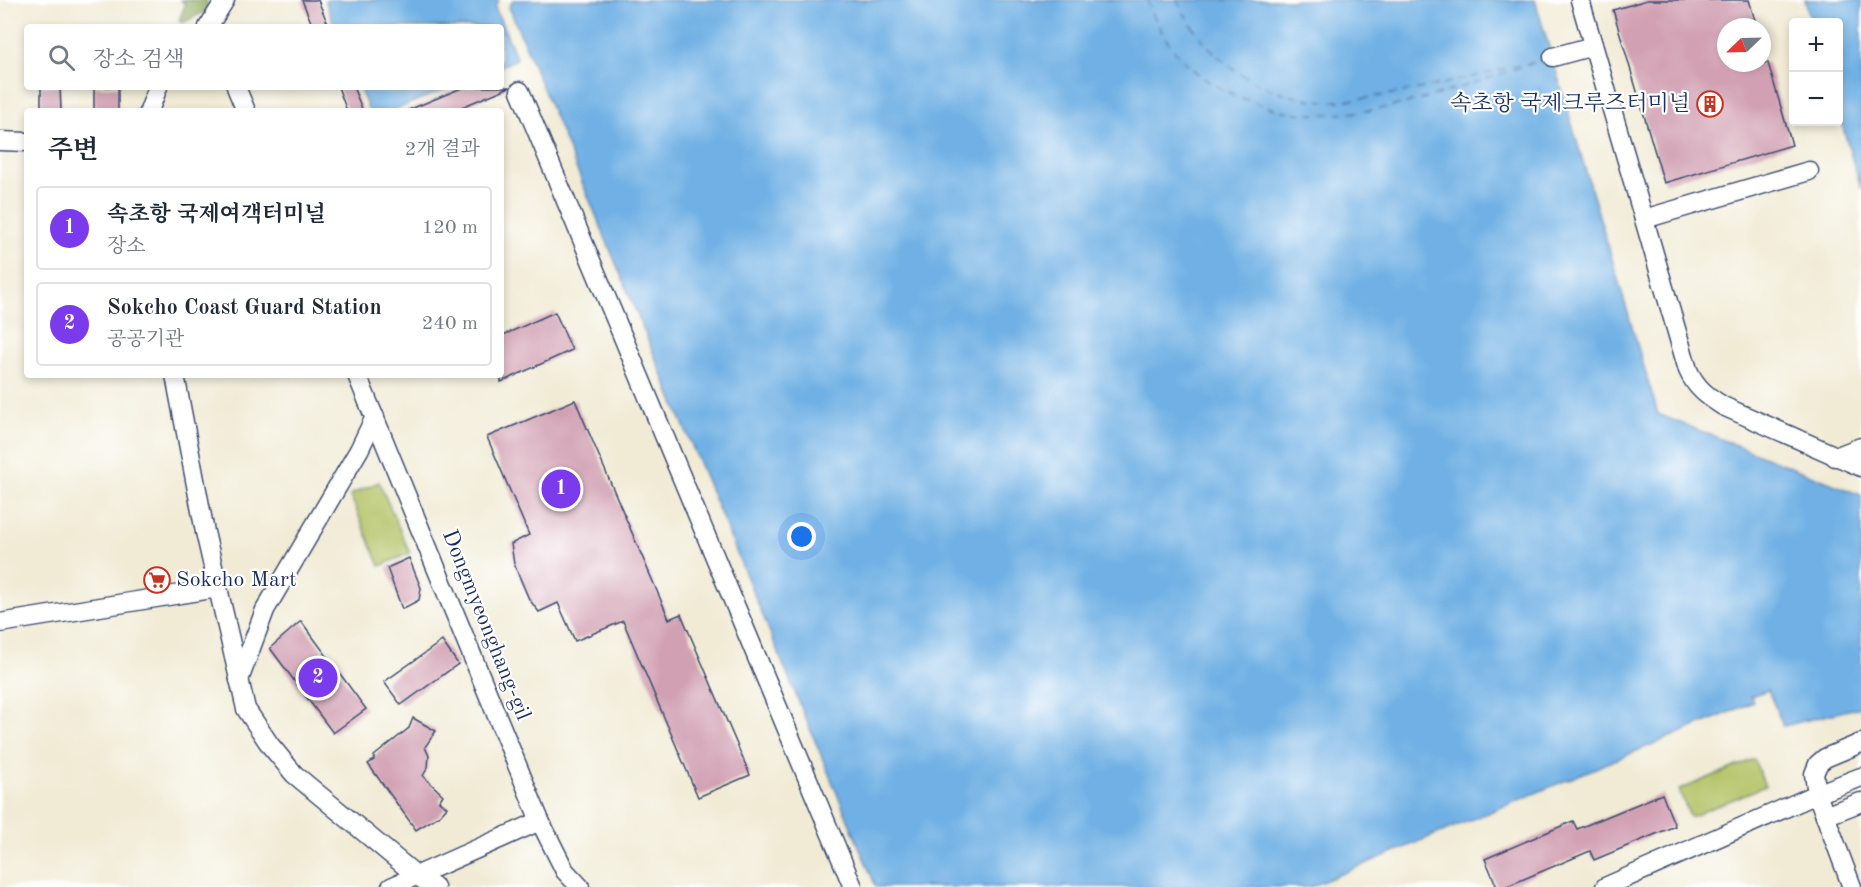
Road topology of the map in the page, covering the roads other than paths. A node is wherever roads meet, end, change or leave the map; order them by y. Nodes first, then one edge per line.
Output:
1 (225, 0) edge
2 (1580, 0) edge
3 (211, 24) edge
4 (1593, 46) junction
5 (1553, 57) dead end
6 (157, 90) edge
7 (237, 90) edge
8 (520, 91) dead end
9 (150, 108) edge
10 (245, 108) edge
11 (0, 141) edge
12 (24, 142) edge
13 (1809, 171) dead end
14 (1644, 219) junction
15 (177, 378) edge
16 (358, 378) edge
17 (375, 417) junction
18 (1861, 447) edge
19 (1835, 457) junction
20 (1861, 467) edge
21 (218, 588) junction
22 (0, 623) edge
23 (239, 680) junction
24 (1861, 743) edge
25 (1859, 777) edge
26 (1817, 794) junction
27 (1861, 802) edge
28 (1825, 816) junction
29 (540, 821) junction
30 (417, 876) junction
31 (391, 887) edge
32 (435, 887) edge
33 (580, 887) edge
34 (853, 887) edge
35 (1605, 887) edge
36 (1852, 887) edge

1 - 3 street
2 - 4 street
4 - 5 street
4 - 14 street
6 - 9 street
7 - 10 street
8 - 34 street
11 - 12 street
13 - 14 street
14 - 19 street
15 - 21 street
16 - 17 street, Dongmyeonghang-gil
17 - 23 street
17 - 29 street, Dongmyeonghang-gil
18 - 19 street
19 - 20 street
21 - 22 street
21 - 23 street
23 - 30 street
24 - 26 street
25 - 26 street
26 - 28 street
26 - 35 street
27 - 28 street
28 - 36 street
29 - 30 street
29 - 33 street, Dongmyeonghang-gil
30 - 31 street
30 - 32 street

